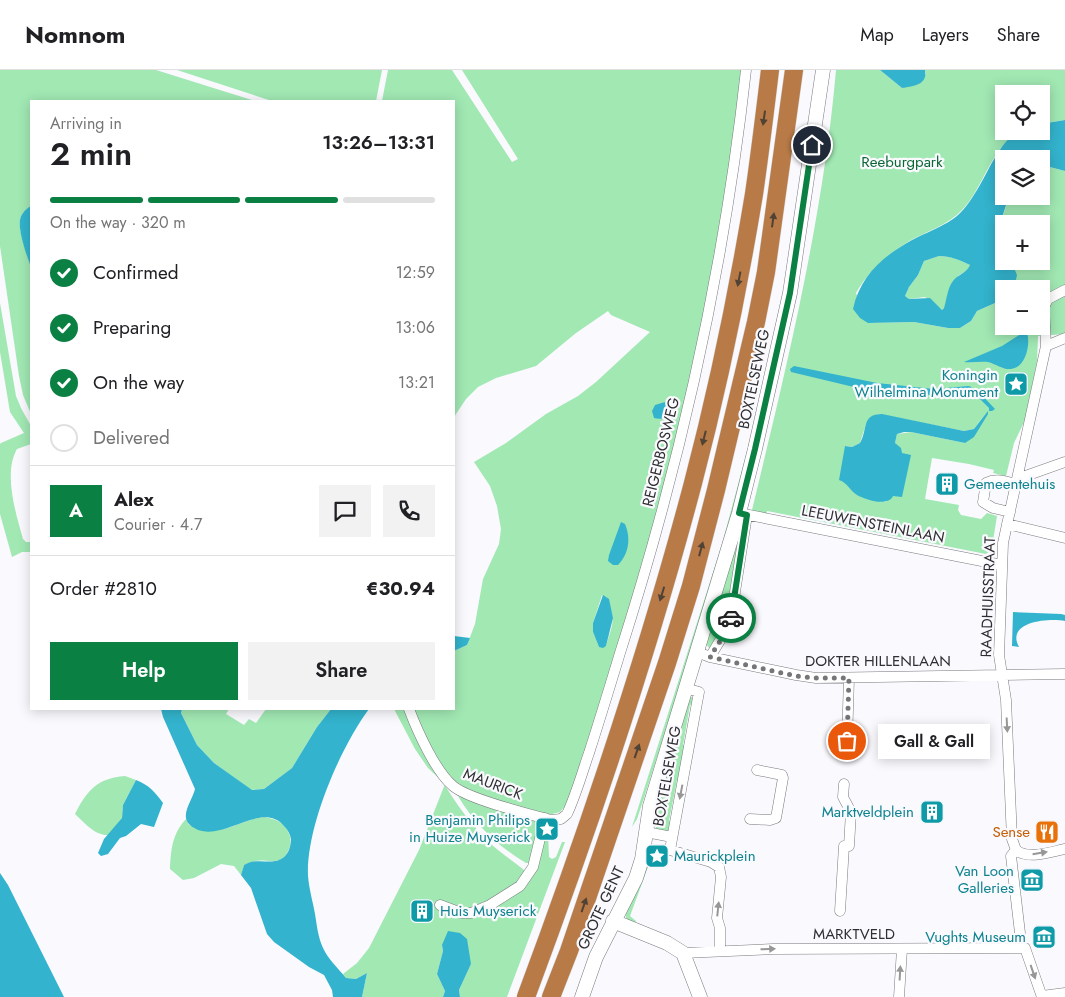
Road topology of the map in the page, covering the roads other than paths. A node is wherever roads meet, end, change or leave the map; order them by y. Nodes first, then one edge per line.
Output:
1 (746, 70) edge
2 (770, 70) edge
3 (794, 70) edge
4 (824, 70) edge
5 (1065, 290) edge
6 (1065, 338) edge
7 (1046, 346) junction
8 (1065, 462) edge
9 (1016, 481) junction
10 (1010, 512) junction
11 (743, 514) junction
12 (1007, 524) junction
13 (1065, 538) edge
14 (1002, 565) junction
15 (703, 655) junction
16 (1065, 674) edge
17 (1002, 676) junction
18 (849, 678) junction
19 (692, 690) junction
20 (409, 710) edge
21 (847, 741) dead end
22 (756, 770) dead end
23 (844, 784) dead end
24 (548, 819) junction
25 (750, 819) dead end
26 (646, 832) junction
27 (672, 837) junction
28 (1065, 849) edge
29 (1016, 850) junction
30 (440, 905) dead end
31 (840, 911) dead end
32 (613, 921) junction
33 (1020, 933) dead end
34 (902, 949) junction
35 (720, 950) junction
36 (569, 951) junction
37 (683, 953) junction
38 (1065, 993) edge
39 (526, 997) edge
40 (551, 997) edge
41 (555, 997) edge
42 (582, 997) edge
43 (700, 997) edge
44 (899, 997) edge
45 (1042, 997) edge

1 - 24 street, REIGERBOSWEG
2 -> 39 highway
36 -> 3 highway
4 - 11 street, BOXTELSEWEG
5 - 7 street, RAADHUISSTRAAT
6 - 7 street
7 - 9 street, RAADHUISSTRAAT
8 - 9 street
9 - 10 street, RAADHUISSTRAAT
9 - 10 street
10 - 12 street, RAADHUISSTRAAT
11 - 14 street, LEEUWENSTEINLAAN
11 - 15 street, BOXTELSEWEG
11 - 15 street, BOXTELSEWEG
12 - 13 street
12 - 14 street, RAADHUISSTRAAT
14 - 17 street, RAADHUISSTRAAT
15 - 18 street, DOKTER HILLENLAAN
15 - 19 street, BOXTELSEWEG
16 - 17 street, DOKTER HILLENLAAN
17 - 18 street, DOKTER HILLENLAAN
17 -> 29 street, RAADHUISSTRAAT
18 - 21 street
19 - 26 street, BOXTELSEWEG
19 -> 27 street, BOXTELSEWEG
20 - 24 street, MAURICK
22 - 25 street
23 - 31 street, MARKTVELD
24 - 30 street
26 - 27 street
26 - 32 street, GROTE GENT
35 -> 27 street, BOXTELSEWEG
29 -> 28 street
29 - 33 street, RAADHUISSTRAAT
32 - 37 street
32 - 42 street, GROTE GENT
35 -> 34 street, MARKTVELD
44 -> 34 street
34 -> 45 street, MARKTVELD
35 - 37 street, MARKTVELD
36 - 40 highway
36 - 41 highway
37 - 43 street
38 - 45 street

